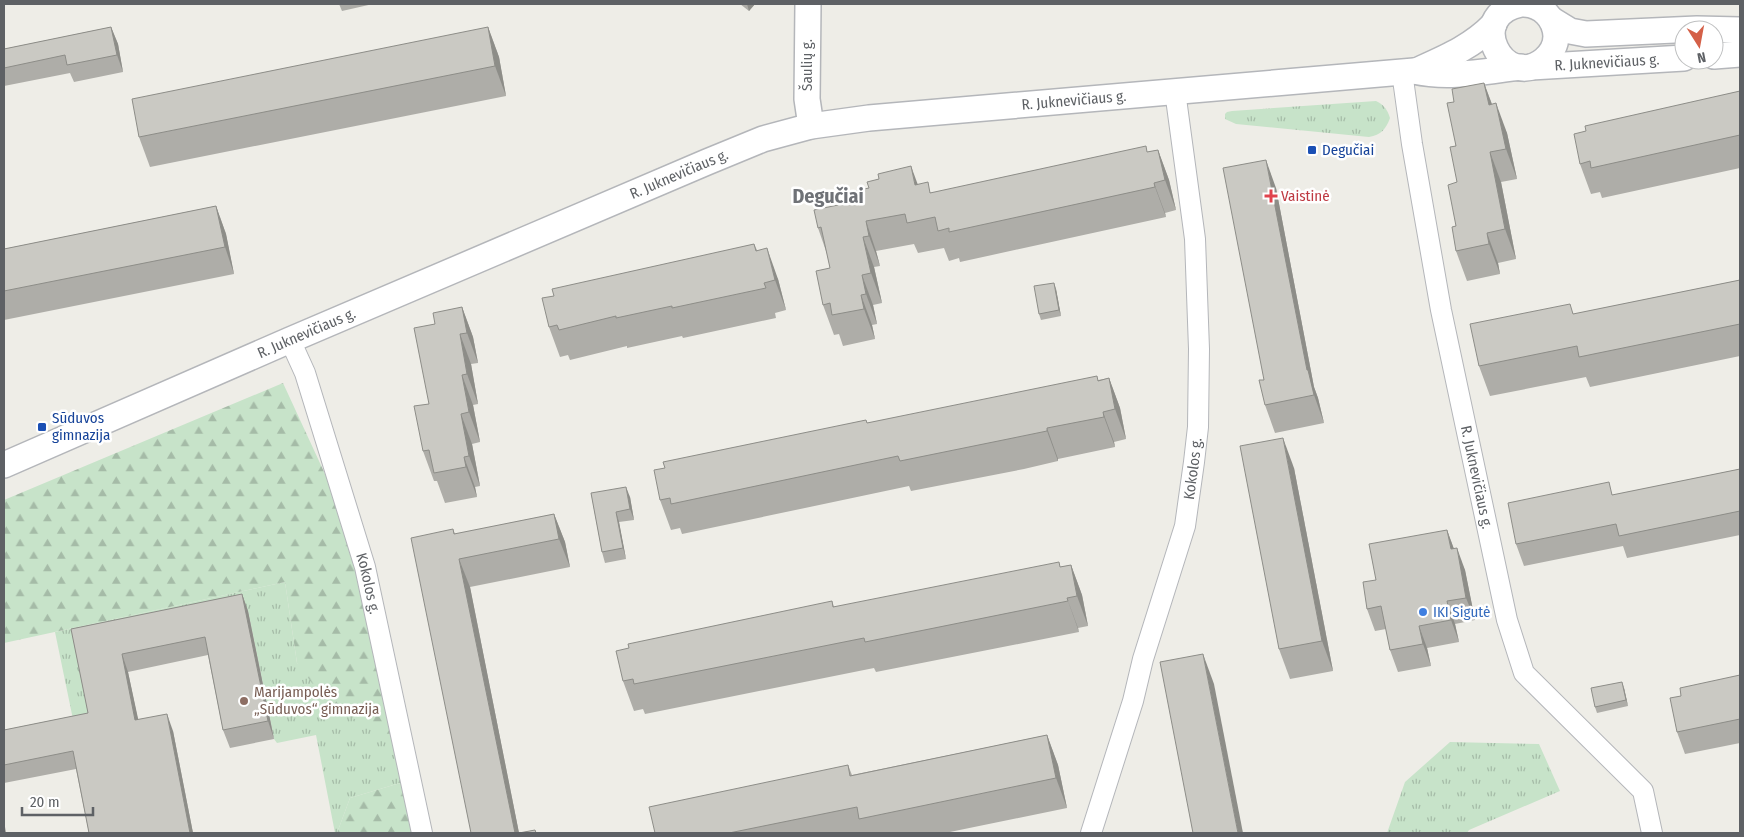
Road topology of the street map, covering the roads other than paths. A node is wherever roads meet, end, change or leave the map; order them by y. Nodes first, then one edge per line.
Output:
1 (808, 4) edge
2 (1523, 4) edge
3 (1552, 20) junction
4 (1494, 24) junction
5 (1740, 30) edge
6 (1740, 54) edge
7 (1724, 55) edge
8 (1674, 59) edge
9 (1526, 67) junction
10 (1408, 72) junction
11 (1175, 91) junction
12 (811, 126) junction
13 (290, 340) junction
14 (4, 465) edge
15 (422, 833) edge
16 (1091, 833) edge
17 (1652, 833) edge

1 - 12 street, Šaulių g.
2 - 3 street
2 - 4 street
3 - 5 street, R. Juknevičiaus g.
3 - 9 street
4 - 9 street
4 - 10 street, R. Juknevičiaus g.
6 - 7 street
8 - 9 street, R. Juknevičiaus g.
9 - 10 street, R. Juknevičiaus g.
10 - 11 street, R. Juknevičiaus g.
10 - 17 street, R. Juknevičiaus g.
11 - 12 street, R. Juknevičiaus g.
11 - 16 street, Kokolos g.
12 - 13 street, R. Juknevičiaus g.
13 - 14 street, R. Juknevičiaus g.
13 - 15 street, Kokolos g.

